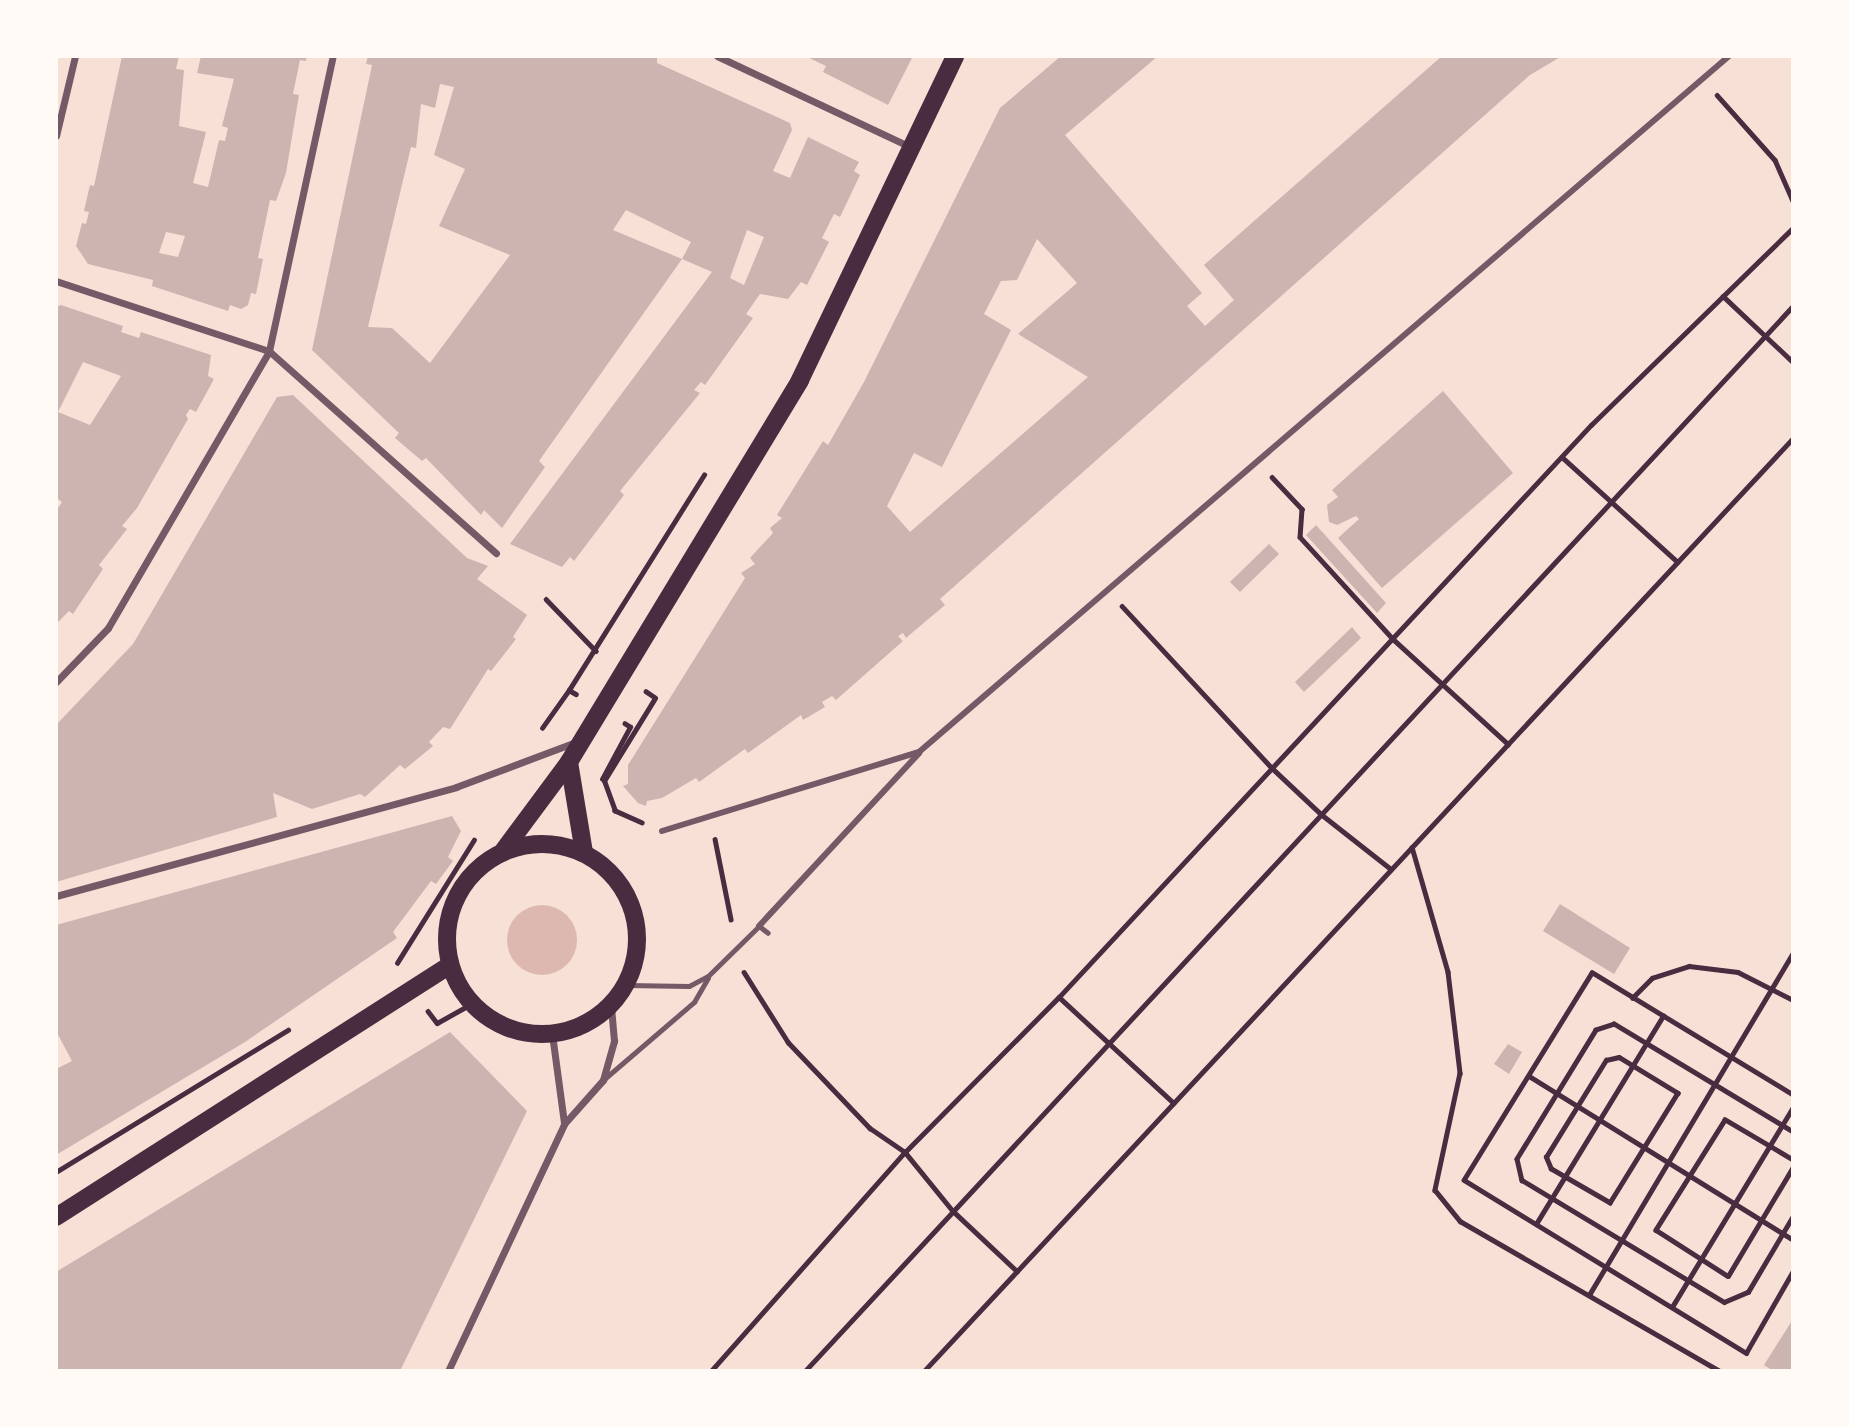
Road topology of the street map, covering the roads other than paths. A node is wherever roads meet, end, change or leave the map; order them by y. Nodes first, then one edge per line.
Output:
1 (75, 56) edge
2 (333, 56) edge
3 (717, 56) edge
4 (955, 56) edge
5 (1729, 56) edge
6 (56, 136) edge
7 (911, 148) junction
8 (56, 281) edge
9 (269, 351) junction
10 (496, 553) dead end
11 (56, 682) edge
12 (580, 740) junction
13 (919, 752) junction
14 (569, 762) junction
15 (662, 831) road end
16 (503, 851) junction
17 (584, 853) junction
18 (56, 895) edge
19 (758, 926) junction
20 (768, 933) dead end
21 (450, 965) junction
22 (708, 976) junction
23 (626, 985) junction
24 (611, 1004) junction
25 (552, 1034) junction
26 (603, 1080) junction
27 (564, 1124) junction
28 (56, 1217) edge
29 (448, 1371) edge

1 - 6 street
2 - 9 street
3 - 7 street
4 - 7 main road
5 - 13 street
7 - 12 main road
8 - 9 street
9 - 10 street
9 - 11 street
12 - 14 main road
12 - 18 street
13 - 15 street
13 - 19 street
14 - 16 main road
14 - 17 main road
16 - 17 main road
16 - 21 main road
17 - 23 main road
19 - 20 lane
19 - 22 lane
21 - 25 main road
21 - 28 main road
22 - 23 lane
22 - 26 lane
23 - 24 main road
24 - 25 main road
24 - 26 street
25 - 27 street
26 - 27 street
27 - 29 street

